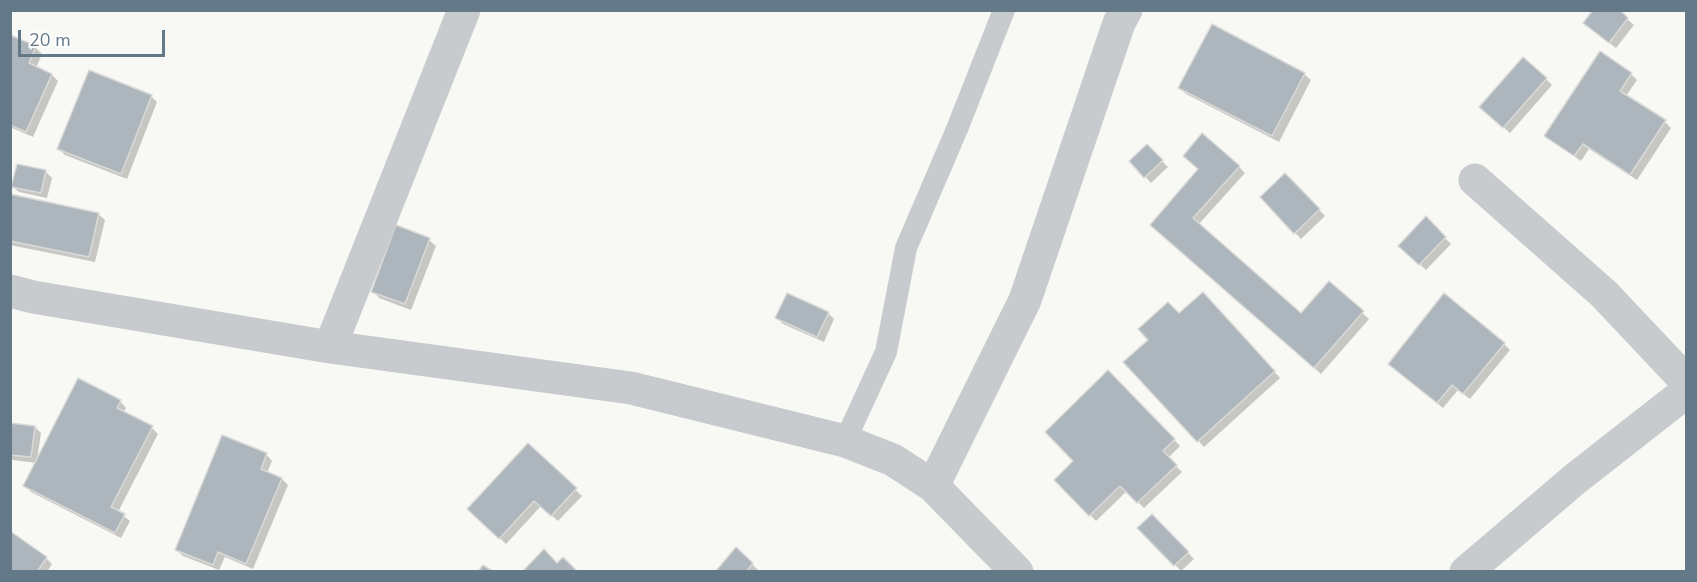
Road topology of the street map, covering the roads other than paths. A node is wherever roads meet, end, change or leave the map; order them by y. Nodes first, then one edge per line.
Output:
1 (464, 10) edge
2 (1004, 10) edge
3 (1126, 10) edge
4 (1474, 180) dead end
5 (10, 291) edge
6 (330, 346) junction
7 (1686, 381) edge
8 (1686, 392) edge
9 (844, 441) junction
10 (933, 486) junction
11 (1017, 572) edge
12 (1466, 572) edge

1 - 6 street
2 - 9 lane
3 - 10 street
4 - 7 street
5 - 6 street
6 - 9 street
8 - 12 street
9 - 10 street
10 - 11 street

